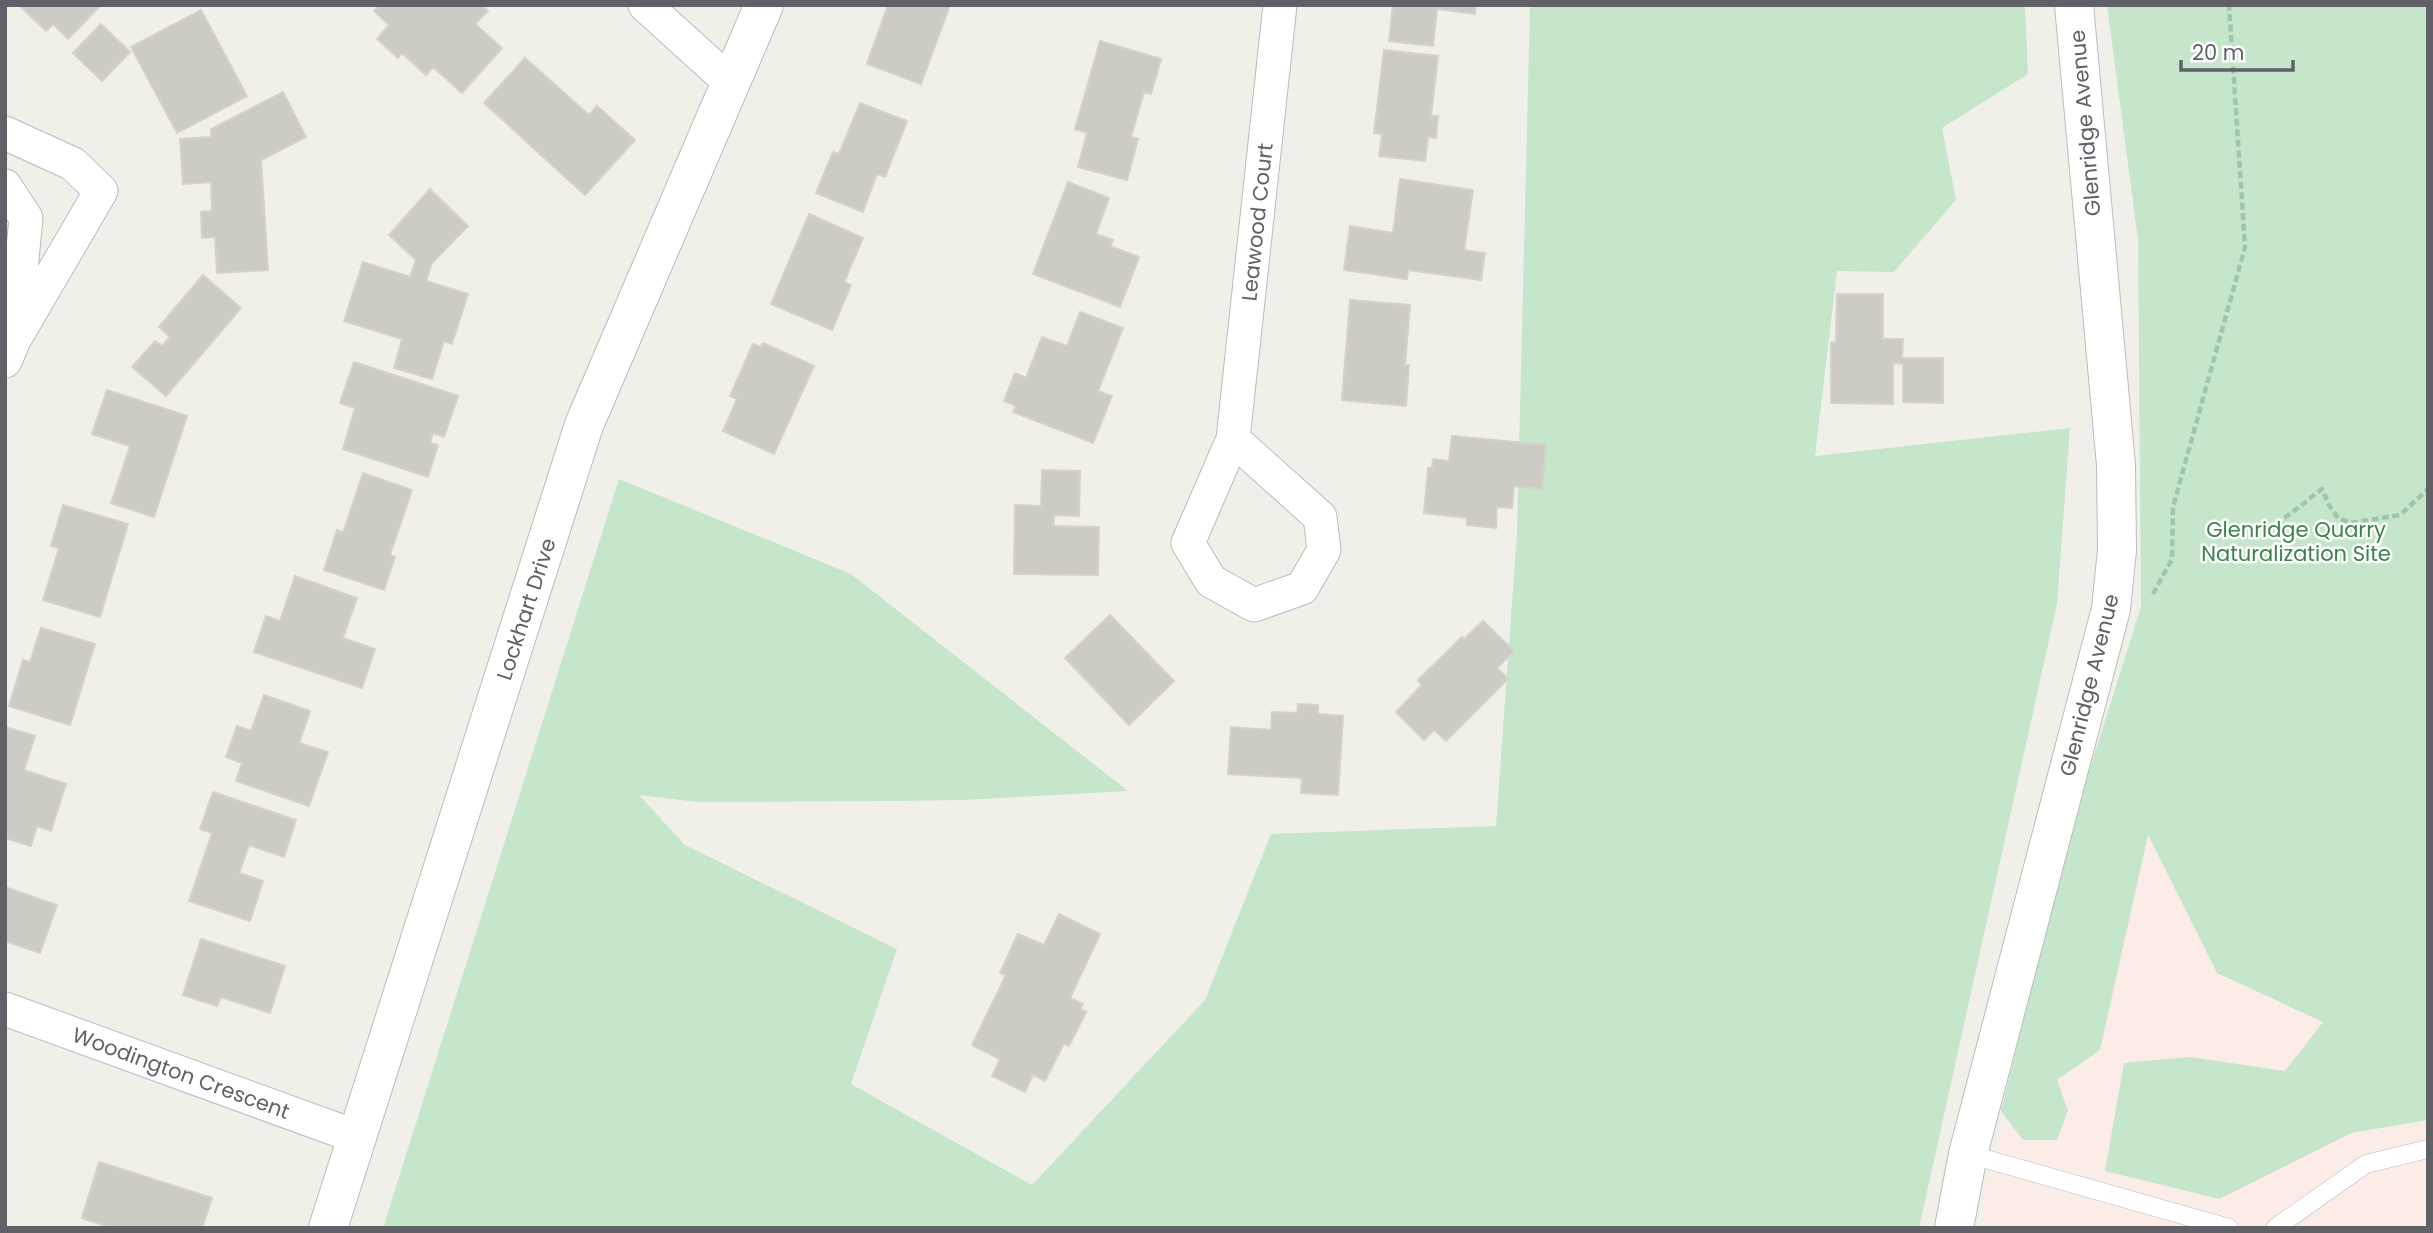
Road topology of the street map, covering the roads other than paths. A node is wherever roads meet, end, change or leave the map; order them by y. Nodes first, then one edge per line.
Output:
1 (645, 5) edge
2 (764, 5) edge
3 (1280, 5) edge
4 (2074, 5) edge
5 (731, 83) junction
6 (5, 133) edge
7 (5, 186) edge
8 (9, 351) edge
9 (1233, 439) junction
10 (5, 1009) edge
11 (357, 1137) junction
12 (2428, 1149) edge
13 (1968, 1154) junction
14 (328, 1228) edge
15 (1954, 1228) edge
16 (2229, 1228) edge
17 (2275, 1228) edge

1 - 5 street
2 - 5 street, Lockhart Drive
3 - 9 street, Leawood Court
4 - 13 street, Glenridge Avenue
5 - 11 street, Lockhart Drive
6 - 8 street
7 - 8 street
9 - 9 street, Leawood Court
10 - 11 street, Woodington Crescent
11 - 14 street, Lockhart Drive
12 - 17 lane
13 - 15 street, Glenridge Avenue
13 - 16 lane

